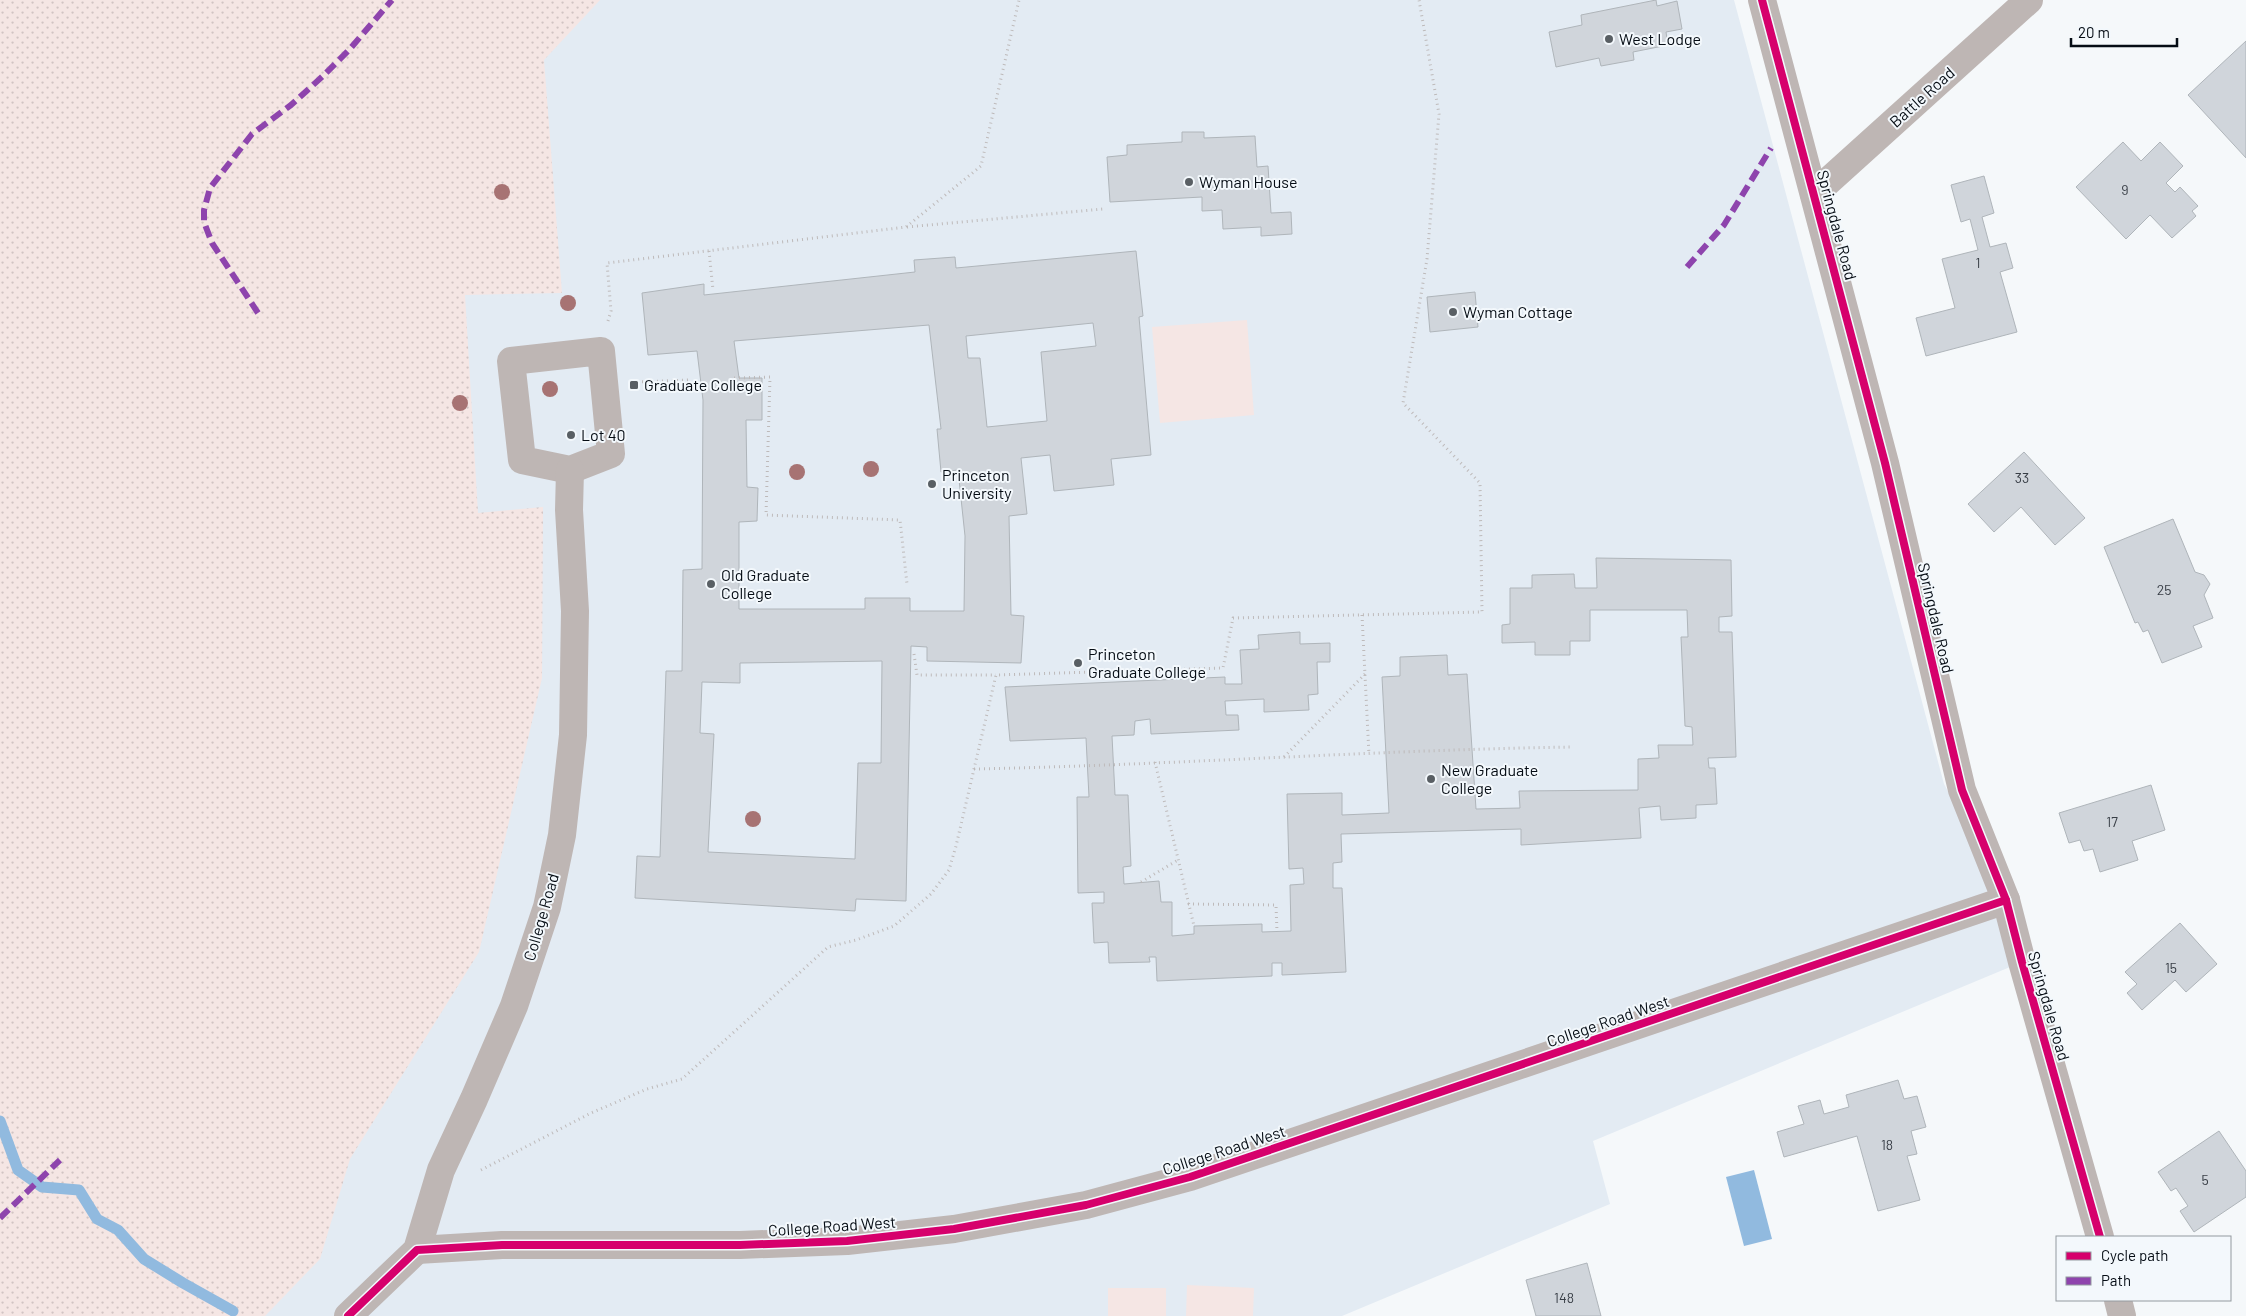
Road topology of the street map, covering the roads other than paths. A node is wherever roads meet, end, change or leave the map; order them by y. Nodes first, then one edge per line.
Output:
1 (1762, 0) edge
2 (2029, 0) edge
3 (1814, 194) junction
4 (570, 470) junction
5 (2006, 900) junction
6 (2100, 1236) edge
7 (417, 1250) junction
8 (2118, 1301) edge
9 (348, 1316) edge
10 (2122, 1316) edge

1 - 3 street, Springdale Road
2 - 3 street, Battle Road
3 - 5 street, Springdale Road
4 - 4 street
4 - 7 street, College Road
5 - 6 street, Springdale Road
5 - 7 street, College Road West
7 - 9 street, College Road
8 - 10 street

